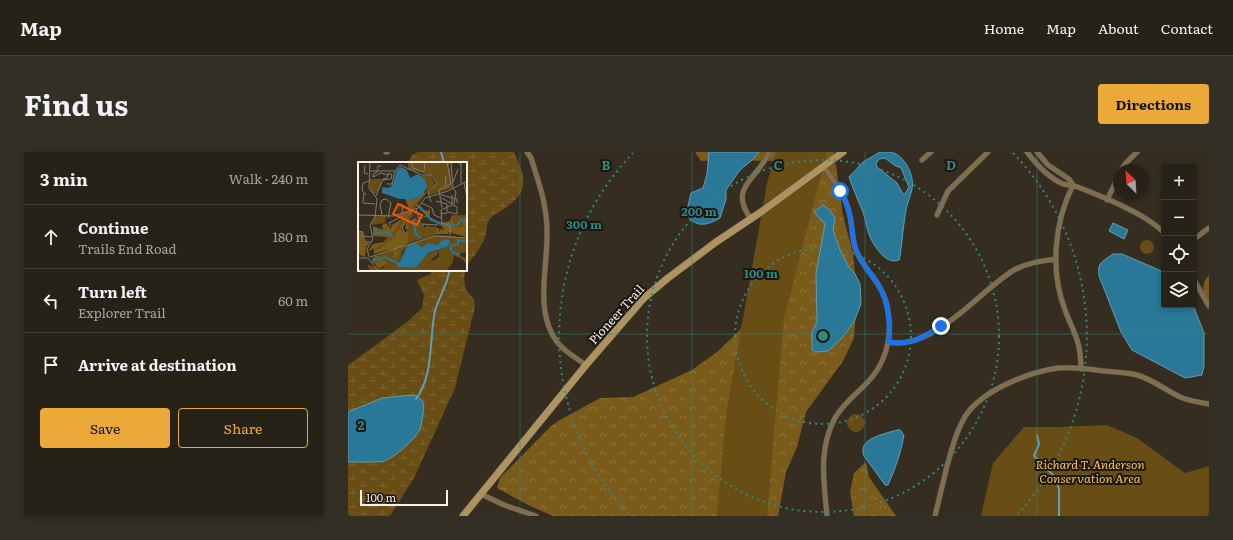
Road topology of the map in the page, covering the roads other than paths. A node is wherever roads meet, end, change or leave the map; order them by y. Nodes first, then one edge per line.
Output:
1 (527, 152) edge
2 (770, 152) edge
3 (843, 152) edge
4 (931, 152) edge
5 (988, 152) edge
6 (1027, 152) edge
7 (1037, 152) edge
8 (1137, 152) edge
9 (922, 160) dead end
10 (1125, 164) edge
11 (824, 167) junction
12 (1073, 185) junction
13 (1113, 188) edge
14 (1107, 200) junction
15 (937, 215) dead end
16 (751, 219) junction
17 (1209, 228) edge
18 (1161, 230) edge
19 (1197, 238) edge
20 (1056, 260) junction
21 (1197, 285) edge
22 (1209, 306) edge
23 (889, 342) junction
24 (586, 365) junction
25 (1081, 369) junction
26 (1209, 404) edge
27 (480, 494) junction
28 (462, 516) edge
29 (536, 516) edge
30 (827, 516) edge
31 (935, 516) edge

1 - 24 street
2 - 16 street
3 - 11 main road, Pioneer Trail
4 - 9 street
5 - 15 street
6 - 12 street
7 - 12 street
8 - 10 street
11 - 16 main road, Pioneer Trail
11 - 23 street
12 - 14 street
12 - 20 street
13 - 14 street
14 - 18 street
16 - 24 main road, Pioneer Trail
17 - 19 street
20 - 23 street
20 - 25 street
21 - 22 street
23 - 30 street
24 - 27 main road, Pioneer Trail
25 - 26 street
25 - 31 street
27 - 28 main road, Pioneer Trail
27 - 29 street

